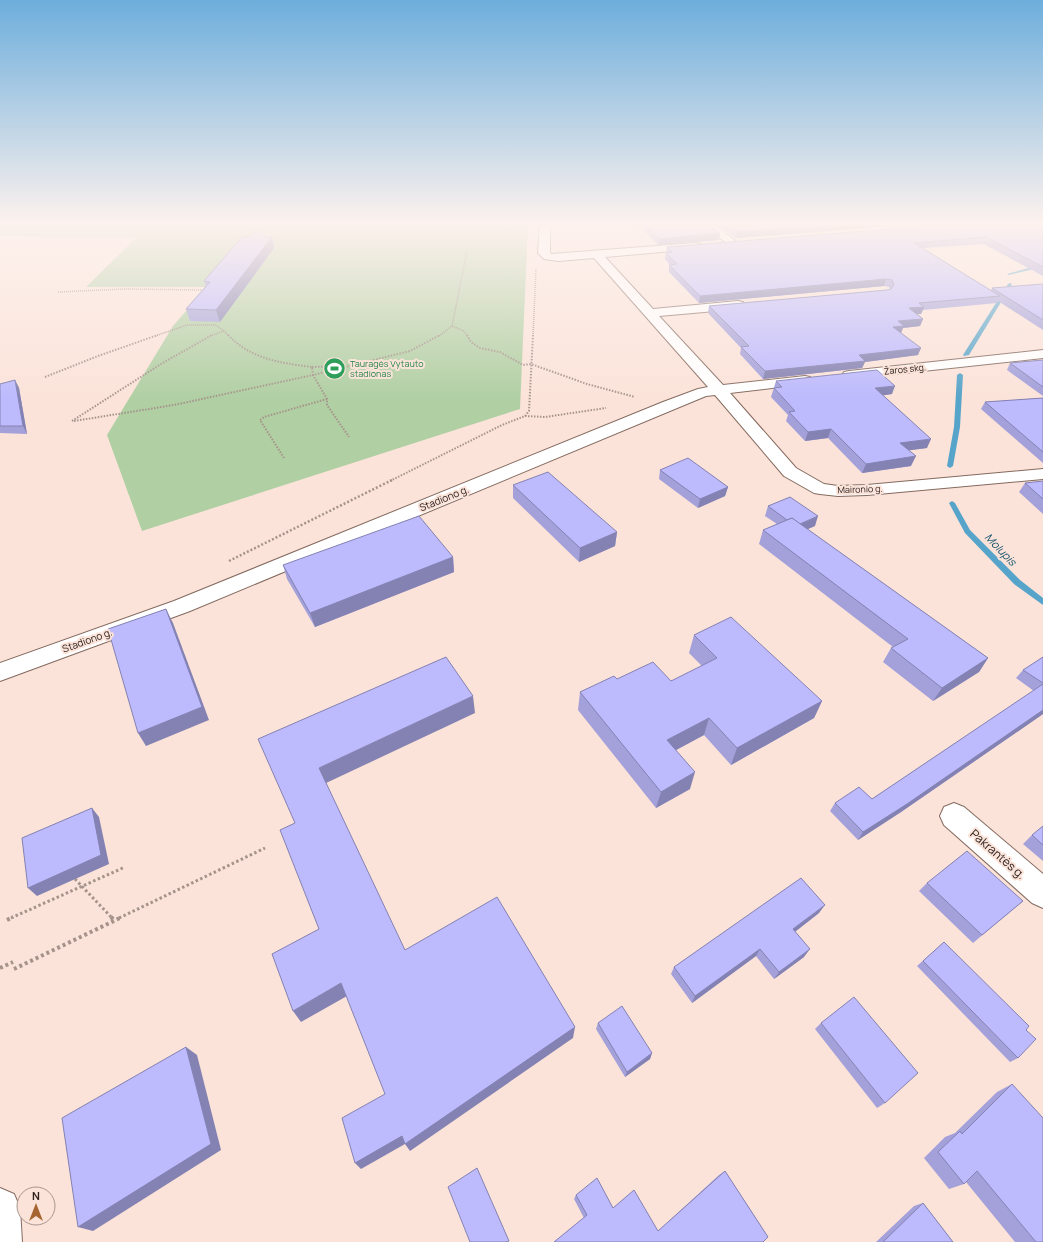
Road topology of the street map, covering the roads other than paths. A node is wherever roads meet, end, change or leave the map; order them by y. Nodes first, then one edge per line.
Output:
1 (622, 283) edge
2 (750, 303) edge
3 (648, 313) junction
4 (1043, 354) edge
5 (837, 377) edge
6 (822, 378) edge
7 (719, 390) junction
8 (1043, 474) edge
9 (0, 672) edge
10 (954, 816) dead end
11 (1043, 892) edge
12 (0, 1208) edge
13 (2, 1242) edge

1 - 3 street
2 - 3 street
3 - 7 street
4 - 5 street, Žaros skg.
6 - 7 street
7 - 8 street, Maironio g.
7 - 9 street, Stadiono g.
10 - 11 street, Pakrantės g.
12 - 13 street

